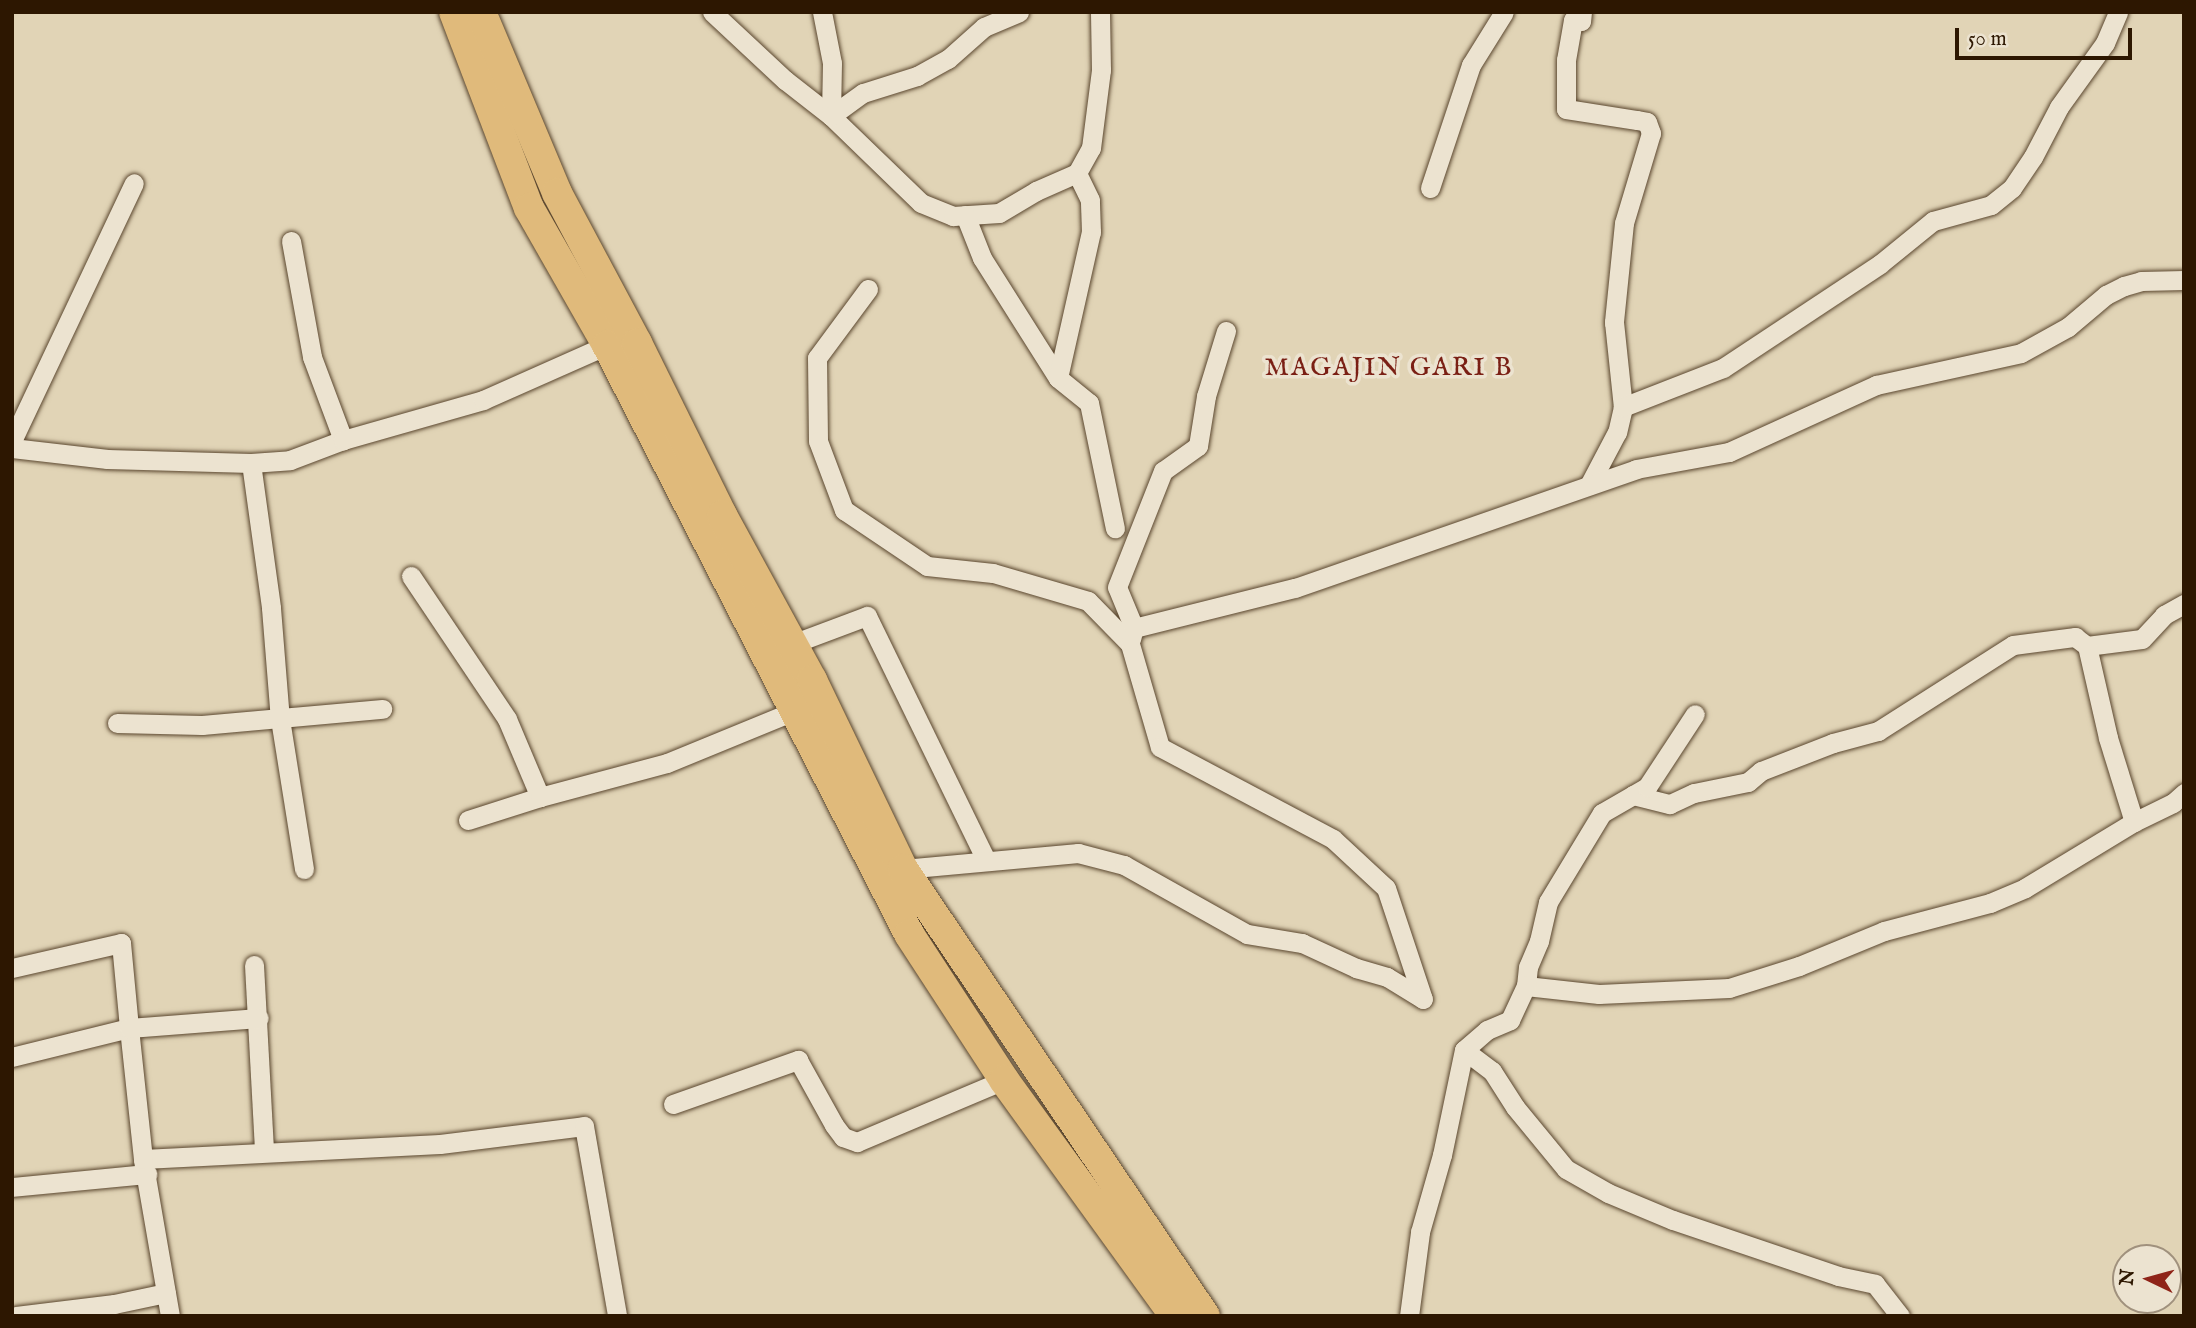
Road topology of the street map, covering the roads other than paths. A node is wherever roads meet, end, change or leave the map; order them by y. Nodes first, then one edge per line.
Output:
1 (454, 12) edge
2 (712, 12) edge
3 (822, 12) edge
4 (1019, 12) edge
5 (1100, 12) edge
6 (1504, 12) edge
7 (1582, 12) edge
8 (2118, 12) edge
9 (479, 30) edge
10 (831, 116) junction
11 (1077, 173) junction
12 (134, 183) dead end
13 (1430, 188) dead end
14 (965, 215) junction
15 (290, 241) dead end
16 (2184, 279) edge
17 (868, 289) dead end
18 (1226, 331) dead end
19 (607, 345) junction
20 (1058, 378) junction
21 (1623, 407) junction
22 (343, 440) junction
23 (12, 441) edge
24 (12, 448) edge
25 (251, 463) junction
26 (1589, 485) junction
27 (1115, 528) dead end
28 (411, 576) dead end
29 (2184, 604) edge
30 (1132, 636) junction
31 (792, 644) junction
32 (2087, 646) junction
33 (382, 709) dead end
34 (796, 710) junction
35 (1695, 714) dead end
36 (280, 719) junction
37 (117, 723) dead end
38 (2184, 793) edge
39 (1633, 796) junction
40 (540, 797) junction
41 (468, 820) dead end
42 (2134, 822) junction
43 (986, 860) junction
44 (304, 869) dead end
45 (903, 869) junction
46 (254, 965) dead end
47 (12, 968) edge
48 (1526, 986) junction
49 (259, 1018) junction
50 (129, 1028) junction
51 (1464, 1050) junction
52 (12, 1057) edge
53 (1004, 1080) junction
54 (673, 1104) dead end
55 (264, 1151) junction
56 (145, 1166) junction
57 (12, 1187) edge
58 (166, 1293) junction
59 (75, 1313) edge
60 (16, 1316) edge
61 (170, 1316) edge
62 (617, 1316) edge
63 (1175, 1316) edge
64 (1205, 1316) edge
65 (1409, 1316) edge
66 (1900, 1316) edge

1 - 9 main road
2 - 10 street
3 - 10 street
4 - 10 street
5 - 11 street
6 - 13 street
7 - 21 street
8 - 21 street
9 - 19 main road
9 - 31 main road
10 - 14 street
11 - 14 street
11 - 20 street
12 - 23 street
14 - 20 street
15 - 22 street
16 - 26 street
17 - 30 street
18 - 30 street
19 - 22 street
19 - 34 main road
20 - 27 street
21 - 26 street
22 - 25 street
24 - 25 street
25 - 36 street
26 - 30 street
28 - 40 street
29 - 32 street
30 - 43 street
31 - 43 street
31 - 45 main road
32 - 39 street
32 - 42 street
33 - 36 street
34 - 40 street
34 - 53 main road
35 - 39 street
36 - 37 street
36 - 44 street
38 - 42 street
39 - 48 street
40 - 41 street
42 - 48 street
43 - 45 street
45 - 64 main road
46 - 49 street
47 - 50 street
48 - 51 street
49 - 50 street
49 - 55 street
50 - 52 street
50 - 56 street
51 - 65 street
51 - 66 street
53 - 54 street
53 - 63 main road
55 - 56 street
55 - 62 street
56 - 57 street
56 - 58 street
58 - 59 street
58 - 61 street
59 - 60 street

